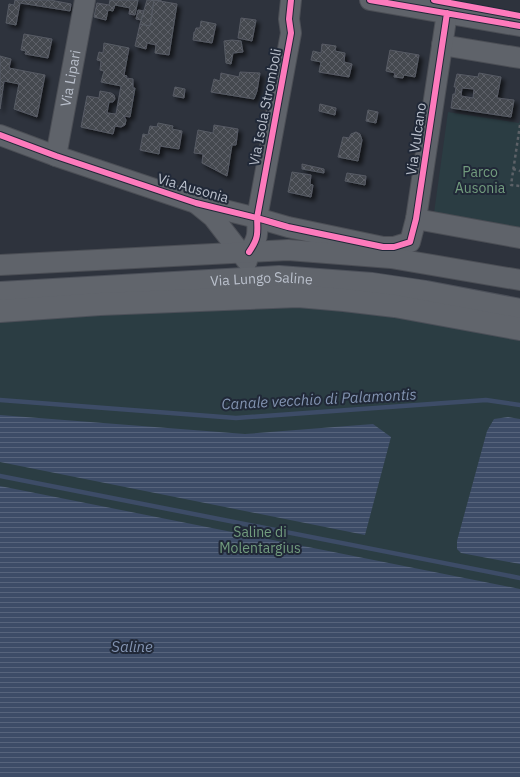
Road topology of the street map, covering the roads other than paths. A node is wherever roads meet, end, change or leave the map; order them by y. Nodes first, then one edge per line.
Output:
1 (85, 0) edge
2 (291, 0) edge
3 (302, 0) edge
4 (370, 0) edge
5 (447, 13) junction
6 (520, 26) edge
7 (291, 33) junction
8 (442, 45) junction
9 (520, 58) edge
10 (0, 135) edge
11 (56, 156) junction
12 (196, 203) junction
13 (257, 218) junction
14 (416, 219) junction
15 (520, 238) edge
16 (410, 242) junction
17 (245, 252) junction
18 (194, 255) junction
19 (424, 263) junction
20 (0, 265) edge
21 (520, 280) edge
22 (520, 291) edge
23 (0, 293) edge
24 (520, 310) edge
25 (0, 311) edge
26 (520, 329) edge

1 - 11 street, Via Lipari
2 - 7 street, Via Isola Stromboli
3 - 7 street, Via Isola Stromboli
4 - 5 street
5 - 6 street
5 - 8 street, Via Vulcano
7 - 13 street, Via Isola Stromboli
8 - 9 street
8 - 14 street, Via Vulcano
10 - 11 street, Via Ausonia
11 - 12 street, Via Ausonia
12 - 13 street, Via Ausonia
12 - 17 street, Via Lungo Saline
12 - 18 street, Via Ausonia
13 - 16 street, Via Ausonia
13 - 17 street, Via Isola Stromboli
14 - 15 street
14 - 16 street, Via Vulcano
16 - 19 street
17 - 18 street, Via Lungo Saline
17 - 19 street, Via Lungo Saline
17 - 22 street, Via Lungo Saline
18 - 20 street, Via Lungo Saline
19 - 21 street, Via Lungo Saline
23 - 24 main road, Via Lungo Saline
25 - 26 main road, Via Lungo Saline

